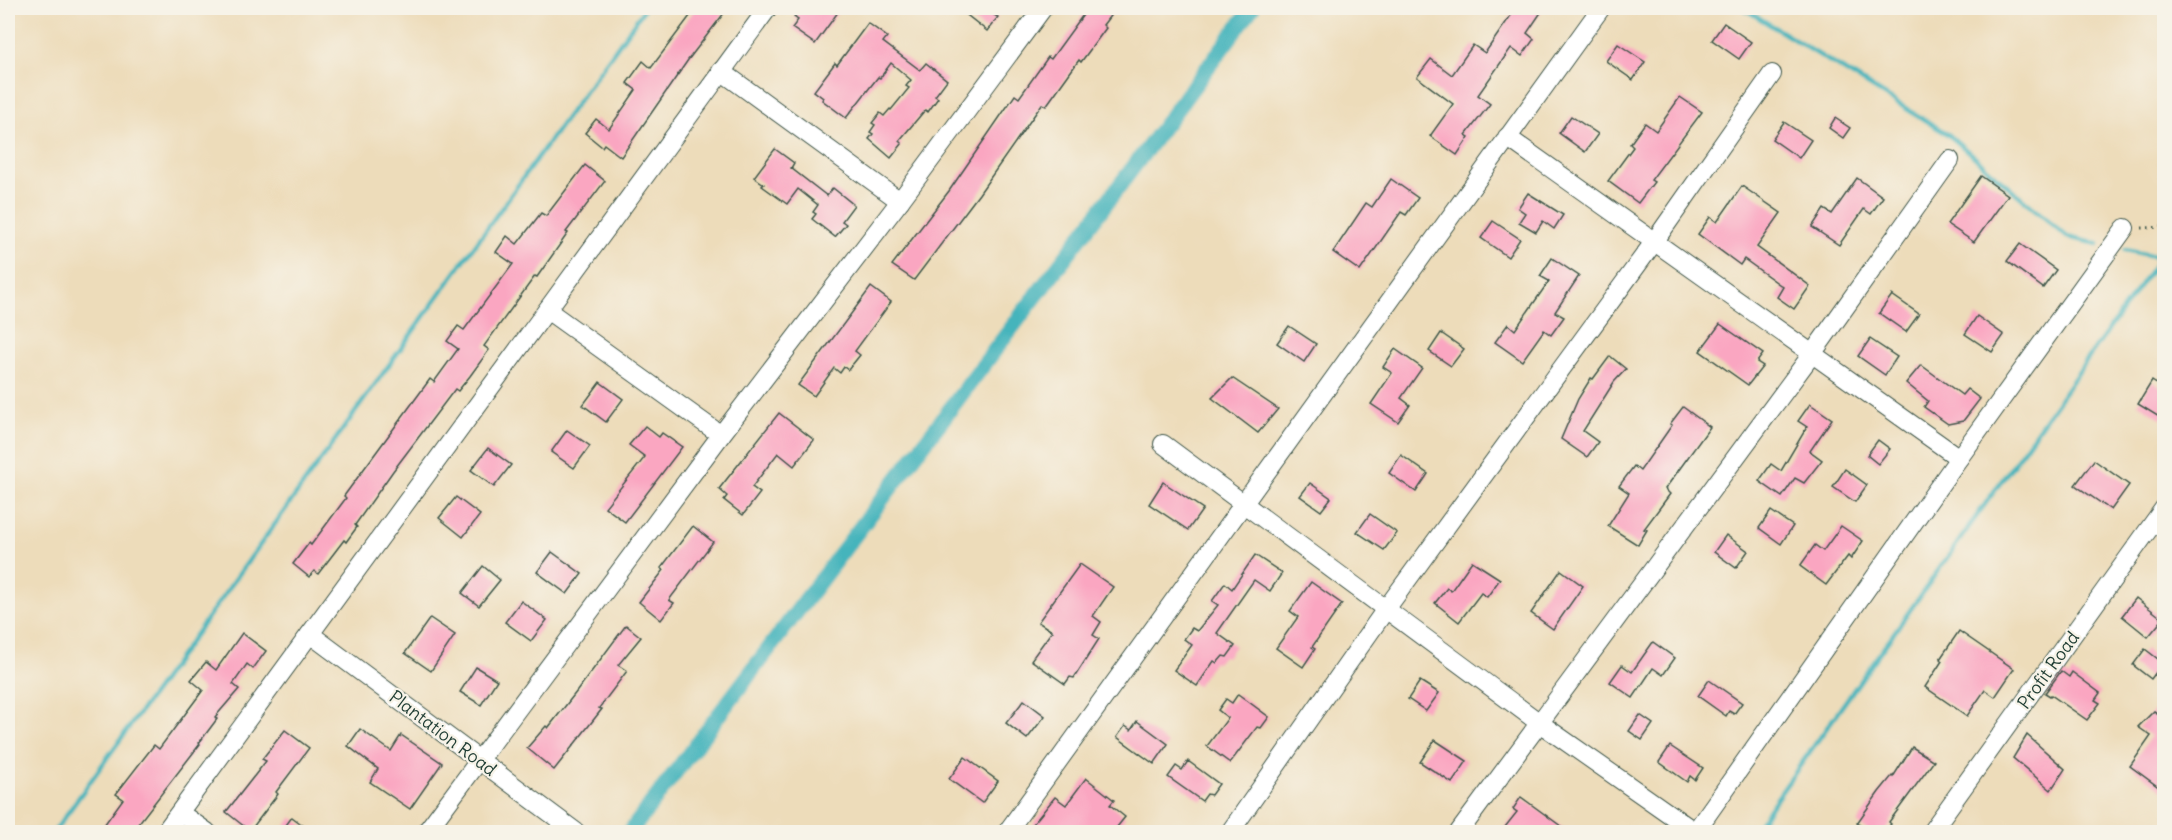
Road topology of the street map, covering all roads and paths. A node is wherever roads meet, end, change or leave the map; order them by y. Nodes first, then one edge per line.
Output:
1 (768, 8) edge
2 (1043, 8) edge
3 (1601, 8) edge
4 (722, 71) junction
5 (1772, 74) dead end
6 (1507, 138) junction
7 (1950, 160) dead end
8 (900, 201) junction
9 (2125, 228) joint
10 (2164, 228) edge
11 (1654, 242) junction
12 (546, 310) junction
13 (1812, 354) junction
14 (721, 435) junction
15 (1163, 444) dead end
16 (1959, 458) junction
17 (1244, 504) junction
18 (2164, 508) edge
19 (1386, 609) junction
20 (310, 634) junction
21 (1541, 724) junction
22 (479, 760) junction
23 (180, 813) junction
24 (165, 832) edge
25 (207, 832) edge
26 (426, 832) edge
27 (576, 832) edge
28 (1007, 832) edge
29 (1230, 832) edge
30 (1459, 832) edge
31 (1695, 832) edge
32 (1931, 832) edge

1 - 4 street
2 - 8 street
3 - 6 street
4 - 8 street
4 - 12 street
5 - 11 street
6 - 11 street
6 - 17 street
7 - 13 street
8 - 14 street
9 - 10 path
9 - 16 street
11 - 13 street
11 - 19 street
12 - 14 street
12 - 20 street
13 - 16 street
13 - 21 street
14 - 22 street
15 - 17 street
16 - 31 street
17 - 19 street
17 - 28 street
18 - 32 street, Profit Road
19 - 21 street
19 - 29 street
20 - 22 street, Plantation Road
20 - 23 street
21 - 30 street
21 - 31 street
22 - 26 street
22 - 27 street, Plantation Road
23 - 24 street
23 - 25 street

